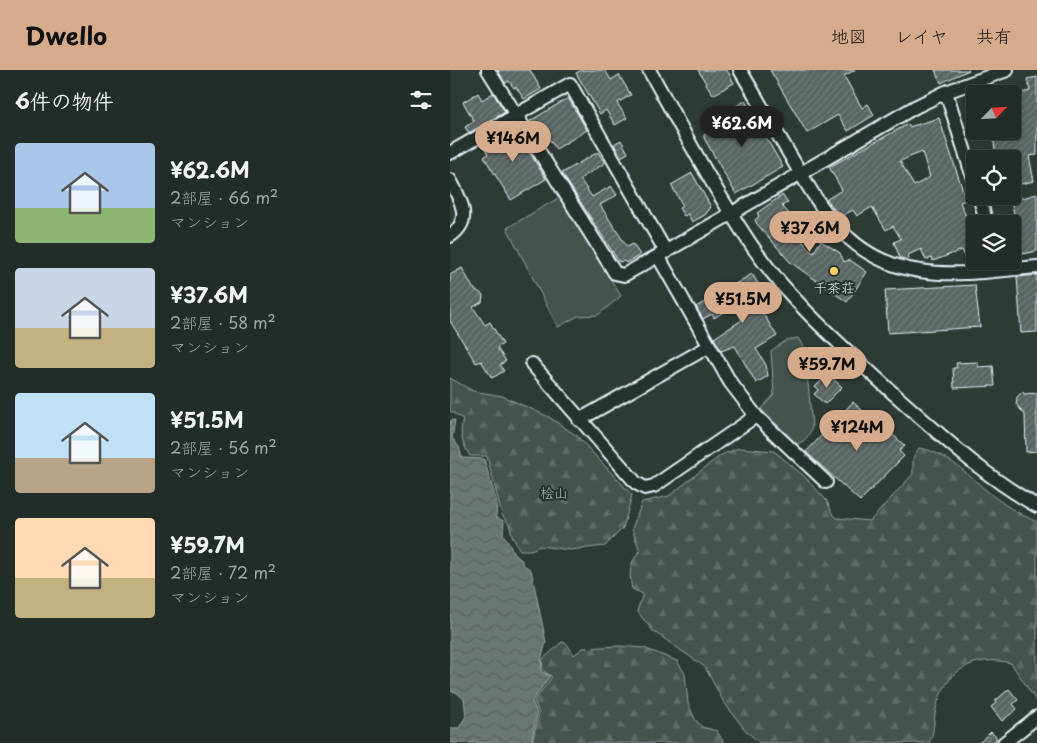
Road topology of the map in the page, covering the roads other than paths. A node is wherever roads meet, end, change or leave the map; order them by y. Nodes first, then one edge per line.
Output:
1 (488, 70) edge
2 (649, 70) edge
3 (740, 70) edge
4 (1007, 70) edge
5 (946, 92) junction
6 (516, 114) junction
7 (450, 153) edge
8 (966, 155) edge
9 (800, 174) junction
10 (450, 180) edge
11 (732, 214) junction
12 (450, 236) edge
13 (662, 254) junction
14 (1021, 266) edge
15 (1037, 267) edge
16 (971, 270) edge
17 (708, 347) junction
18 (532, 364) dead end
19 (756, 416) junction
20 (579, 420) junction
21 (826, 482) dead end
22 (1037, 506) edge
23 (1037, 717) edge
24 (1004, 743) edge

1 - 6 street
2 - 11 street
3 - 9 street
4 - 5 street
5 - 8 street
5 - 9 street
6 - 7 street
6 - 13 street
6 - 13 street
9 - 11 street
9 - 16 street
10 - 12 street
11 - 13 street
11 - 22 street
13 - 17 street
14 - 15 street
17 - 19 street
17 - 20 street
18 - 20 street
19 - 20 street
19 - 21 street
23 - 24 street

